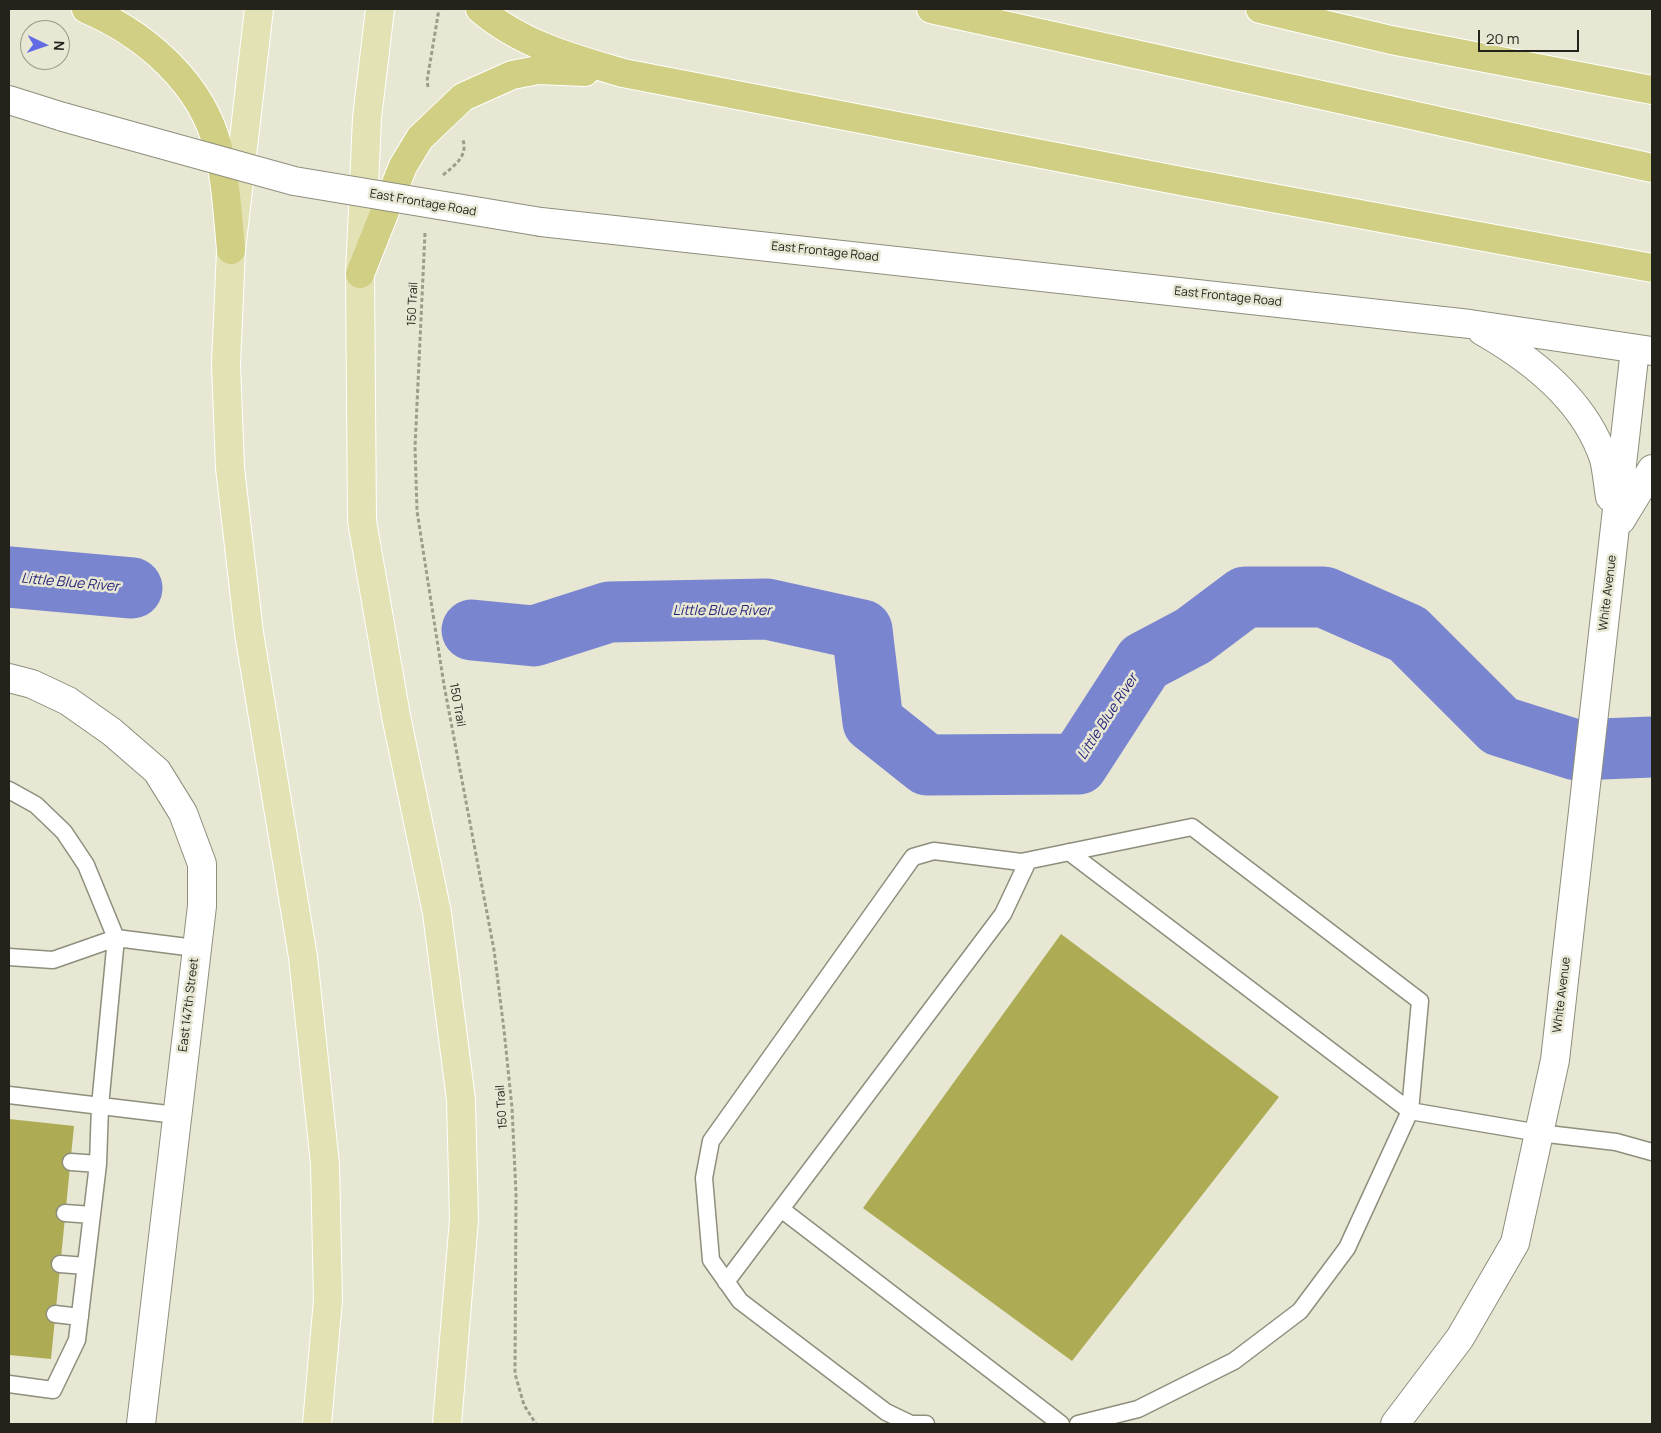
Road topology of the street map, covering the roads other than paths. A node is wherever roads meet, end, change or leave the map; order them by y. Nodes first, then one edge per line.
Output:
1 (86, 9) edge
2 (259, 9) edge
3 (380, 9) edge
4 (480, 9) edge
5 (931, 9) edge
6 (1260, 9) edge
7 (622, 73) junction
8 (1652, 90) edge
9 (9, 100) edge
10 (1652, 168) edge
11 (231, 250) junction
12 (1652, 268) edge
13 (360, 274) junction
14 (1470, 324) junction
15 (1644, 350) edge
16 (1652, 469) edge
17 (1616, 528) junction
18 (9, 678) edge
19 (9, 790) edge
20 (1069, 852) junction
21 (1028, 861) junction
22 (116, 938) junction
23 (196, 948) junction
24 (9, 957) edge
25 (9, 1095) edge
26 (100, 1106) junction
27 (1410, 1111) junction
28 (176, 1115) junction
29 (1539, 1133) junction
30 (1652, 1152) edge
31 (71, 1162) dead end
32 (98, 1164) junction
33 (781, 1209) junction
34 (65, 1213) dead end
35 (92, 1215) junction
36 (60, 1264) dead end
37 (86, 1266) junction
38 (726, 1282) junction
39 (56, 1314) dead end
40 (80, 1317) junction
41 (9, 1384) edge
42 (141, 1424) edge
43 (317, 1424) edge
44 (447, 1424) edge
45 (926, 1424) edge
46 (1061, 1424) edge
47 (1078, 1424) edge
48 (1395, 1424) edge

1 - 11 highway
2 - 11 main road
3 - 13 main road
4 - 7 highway
5 - 10 highway
6 - 8 highway
7 - 12 highway
7 - 13 highway
9 - 14 street, East Frontage Road, bridge
11 - 43 main road
13 - 44 main road
14 - 15 street, East Frontage Road
14 - 17 street, White Avenue
15 - 17 street, White Avenue
16 - 17 street
17 - 29 street, White Avenue
18 - 23 street, East 147th Street
19 - 22 lane
20 - 21 lane
20 - 27 lane
20 - 27 lane
21 - 33 lane
21 - 38 lane
22 - 23 lane
22 - 24 lane
22 - 26 lane
23 - 28 street, East 147th Street
25 - 26 lane
26 - 28 lane
26 - 32 lane
27 - 29 lane
27 - 47 lane
28 - 42 street, East 147th Street
29 - 30 lane
29 - 48 street, White Avenue
31 - 32 lane
32 - 35 lane
33 - 38 lane
33 - 46 lane
34 - 35 lane
35 - 37 lane
36 - 37 lane
37 - 40 lane
38 - 45 lane
39 - 40 lane
40 - 41 lane

